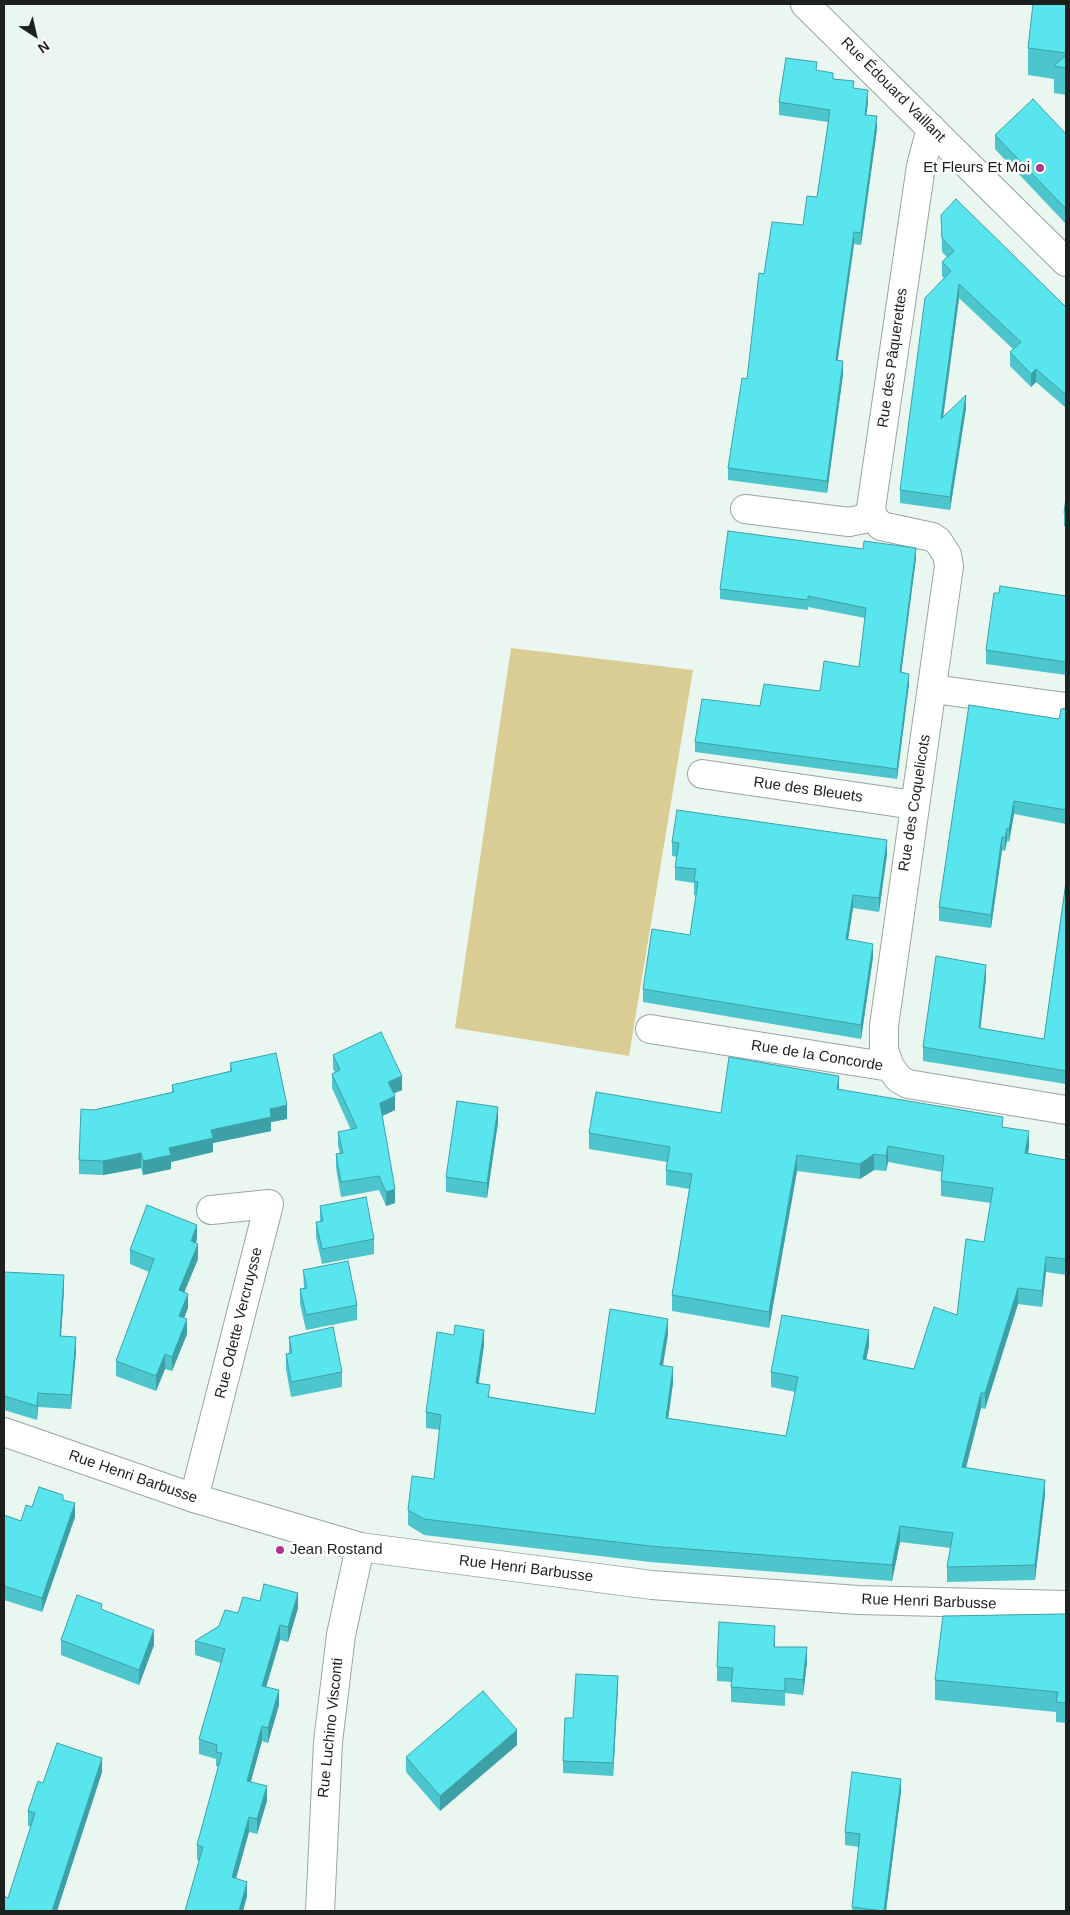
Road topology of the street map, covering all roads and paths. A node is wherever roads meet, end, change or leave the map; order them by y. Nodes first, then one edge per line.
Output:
1 (805, 4) edge
2 (931, 128) junction
3 (1066, 262) edge
4 (744, 509) dead end
5 (873, 518) junction
6 (932, 689) junction
7 (1066, 707) edge
8 (702, 774) dead end
9 (914, 806) junction
10 (650, 1029) dead end
11 (890, 1067) junction
12 (1066, 1110) edge
13 (211, 1210) dead end
14 (4, 1432) edge
15 (194, 1498) junction
16 (360, 1547) junction
17 (1066, 1599) edge
18 (320, 1911) edge

1 - 2 street, Rue Édouard Vaillant
2 - 3 street, Rue Édouard Vaillant
2 - 5 street, Rue des Pâquerettes
4 - 5 street
5 - 6 street, Rue des Coquelicots
6 - 7 street
6 - 9 street, Rue des Coquelicots
8 - 9 street, Rue des Bleuets
9 - 11 street, Rue des Coquelicots
10 - 11 street, Rue de la Concorde
11 - 12 street, Rue de la Concorde
13 - 15 street, Rue Odette Vercruysse
14 - 15 street, Rue Henri Barbusse
15 - 16 street, Rue Henri Barbusse
16 - 17 street, Rue Henri Barbusse
16 - 18 street, Rue Luchino Visconti

